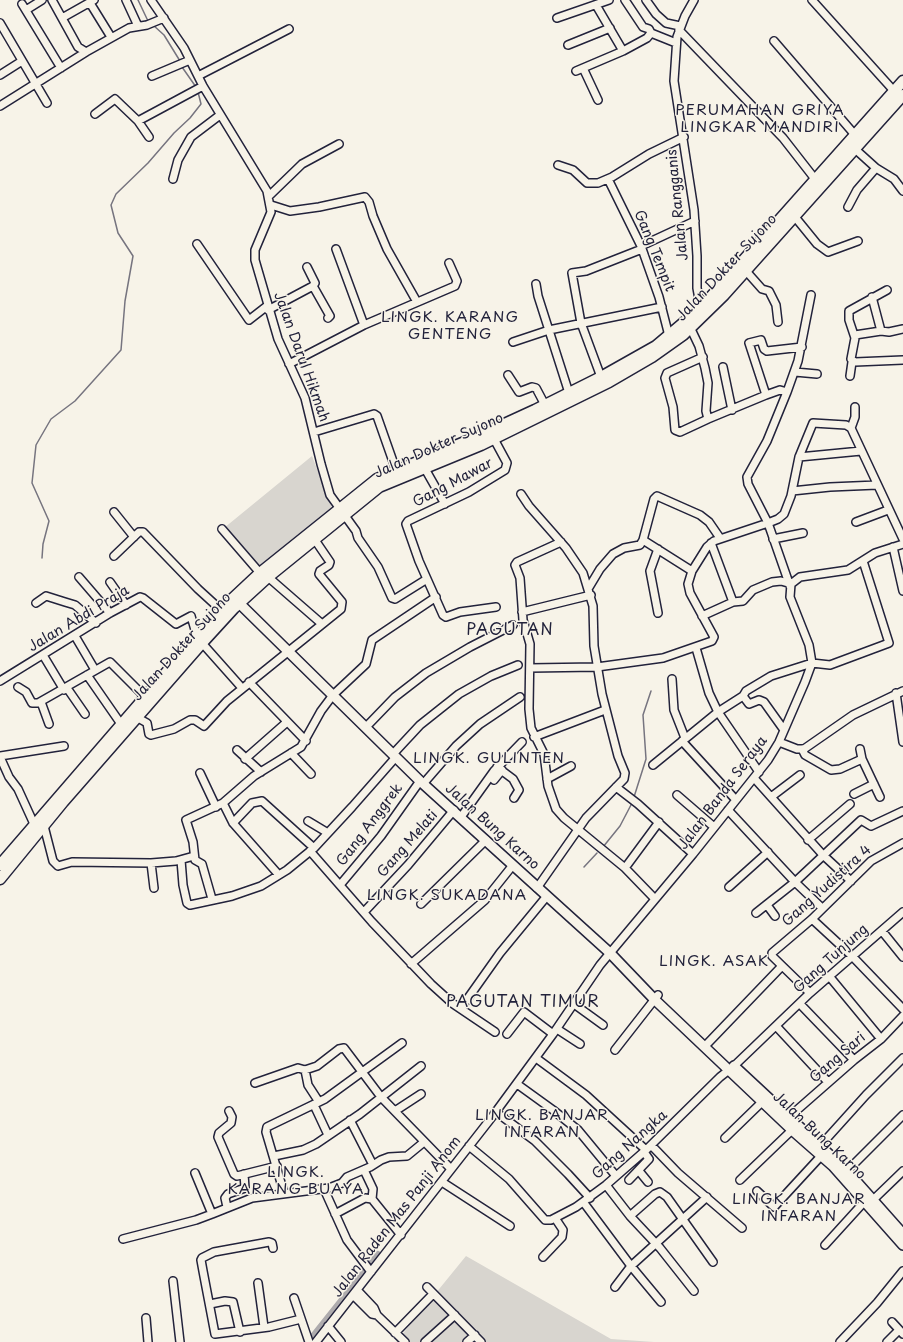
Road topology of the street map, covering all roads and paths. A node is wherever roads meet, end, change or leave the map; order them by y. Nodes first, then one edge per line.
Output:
1 (42, 0) edge
2 (52, 0) edge
3 (126, 0) edge
4 (151, 0) edge
5 (609, 0) edge
6 (625, 0) edge
7 (646, 0) edge
8 (694, 0) edge
9 (812, 0) edge
10 (92, 2) edge
11 (596, 5) junction
12 (62, 18) junction
13 (164, 18) junction
14 (557, 18) dead end
15 (0, 23) edge
16 (138, 26) junction
17 (610, 28) junction
18 (680, 28) junction
19 (289, 29) dead end
20 (651, 33) junction
21 (111, 37) junction
22 (774, 41) dead end
23 (676, 43) junction
24 (568, 45) dead end
25 (623, 51) junction
26 (86, 52) junction
27 (22, 61) junction
28 (185, 63) junction
29 (61, 68) junction
30 (1, 74) edge
31 (152, 76) dead end
32 (198, 76) junction
33 (903, 81) edge
34 (36, 83) junction
35 (199, 88) junction
36 (899, 93) edge
37 (598, 100) dead end
38 (47, 103) dead end
39 (0, 106) edge
40 (95, 114) dead end
41 (220, 115) junction
42 (138, 121) junction
43 (854, 135) junction
44 (684, 137) junction
45 (149, 138) dead end
46 (339, 144) dead end
47 (858, 152) junction
48 (558, 165) dead end
49 (874, 166) junction
50 (173, 179) dead end
51 (608, 179) junction
52 (815, 179) junction
53 (903, 191) edge
54 (269, 196) junction
55 (271, 205) junction
56 (848, 207) dead end
57 (795, 217) junction
58 (695, 221) junction
59 (858, 242) dead end
60 (197, 244) dead end
61 (641, 248) junction
62 (336, 249) dead end
63 (449, 262) dead end
64 (307, 267) dead end
65 (746, 271) junction
66 (536, 284) dead end
67 (313, 286) junction
68 (887, 290) dead end
69 (811, 295) dead end
70 (872, 297) junction
71 (417, 302) junction
72 (662, 307) junction
73 (268, 308) junction
74 (702, 312) junction
75 (328, 318) dead end
76 (581, 322) junction
77 (778, 322) dead end
78 (364, 325) junction
79 (689, 325) junction
80 (903, 329) edge
81 (549, 330) junction
82 (885, 331) junction
83 (855, 335) junction
84 (669, 336) junction
85 (513, 342) dead end
86 (802, 346) junction
87 (703, 357) junction
88 (903, 360) edge
89 (853, 362) junction
90 (289, 364) junction
91 (723, 367) dead end
92 (795, 372) junction
93 (817, 374) dead end
94 (508, 375) dead end
95 (850, 376) dead end
96 (601, 377) junction
97 (787, 392) junction
98 (569, 393) junction
99 (766, 395) junction
100 (545, 405) junction
101 (855, 407) dead end
102 (732, 410) junction
103 (537, 413) junction
104 (711, 418) junction
105 (851, 428) junction
106 (314, 432) junction
107 (494, 439) junction
108 (861, 451) junction
109 (799, 457) junction
110 (424, 467) junction
111 (396, 470) junction
112 (877, 486) junction
113 (792, 491) junction
114 (521, 494) dead end
115 (445, 504) junction
116 (888, 510) junction
117 (342, 511) junction
118 (114, 512) dead end
119 (856, 522) dead end
120 (768, 523) junction
121 (222, 529) dead end
122 (803, 533) dead end
123 (134, 537) junction
124 (720, 538) junction
125 (773, 539) junction
126 (903, 539) edge
127 (315, 540) junction
128 (643, 540) junction
129 (561, 542) junction
130 (711, 543) junction
131 (903, 544) edge
132 (893, 547) junction
133 (658, 549) junction
134 (114, 556) dead end
135 (862, 561) junction
136 (692, 571) junction
137 (264, 576) junction
138 (79, 577) dead end
139 (427, 578) junction
140 (110, 582) dead end
141 (789, 584) junction
142 (903, 591) edge
143 (589, 592) junction
144 (436, 597) junction
145 (733, 602) junction
146 (36, 603) dead end
147 (234, 603) junction
148 (126, 605) junction
149 (496, 607) dead end
150 (522, 612) junction
151 (110, 613) junction
152 (658, 613) dead end
153 (702, 616) junction
154 (96, 623) junction
155 (322, 624) junction
156 (513, 625) dead end
157 (76, 636) junction
158 (199, 640) junction
159 (696, 648) junction
160 (288, 650) junction
161 (43, 655) junction
162 (812, 663) junction
163 (518, 665) dead end
164 (598, 667) junction
165 (530, 668) junction
166 (95, 670) junction
167 (87, 675) junction
168 (672, 679) dead end
169 (0, 681) edge
170 (249, 682) junction
171 (163, 683) junction
172 (18, 688) dead end
173 (242, 688) junction
174 (66, 689) junction
175 (900, 692) edge
176 (333, 696) junction
177 (743, 696) junction
178 (144, 697) junction
179 (520, 697) dead end
180 (41, 702) junction
181 (605, 710) junction
182 (718, 712) junction
183 (85, 714) dead end
184 (138, 718) junction
185 (286, 722) junction
186 (49, 724) dead end
187 (121, 724) junction
188 (366, 727) junction
189 (784, 730) junction
190 (534, 737) junction
191 (684, 740) junction
192 (306, 741) junction
193 (522, 742) dead end
194 (779, 742) junction
195 (903, 742) edge
196 (64, 746) dead end
197 (860, 749) dead end
198 (236, 750) dead end
199 (802, 750) junction
200 (292, 753) junction
201 (0, 756) edge
202 (394, 756) junction
203 (246, 759) junction
204 (862, 759) junction
205 (653, 765) dead end
206 (570, 766) dead end
207 (500, 769) junction
208 (261, 772) junction
209 (759, 772) junction
210 (200, 773) dead end
211 (311, 774) dead end
212 (800, 775) dead end
213 (754, 778) junction
214 (548, 779) junction
215 (494, 780) dead end
216 (421, 782) junction
217 (874, 784) junction
218 (616, 787) junction
219 (854, 794) dead end
220 (677, 795) dead end
221 (771, 797) junction
222 (880, 797) dead end
223 (514, 798) dead end
224 (736, 800) junction
225 (850, 804) dead end
226 (220, 805) junction
227 (728, 810) junction
228 (903, 811) edge
229 (457, 814) junction
230 (308, 821) dead end
231 (659, 822) junction
232 (232, 824) junction
233 (39, 825) junction
234 (714, 827) junction
235 (578, 829) junction
236 (325, 831) junction
237 (486, 840) junction
238 (808, 840) junction
239 (903, 843) edge
240 (312, 849) junction
241 (768, 852) junction
242 (693, 854) junction
243 (823, 855) junction
244 (194, 856) junction
245 (182, 860) junction
246 (151, 863) junction
247 (0, 865) edge
248 (513, 865) junction
249 (625, 868) junction
250 (278, 874) junction
251 (0, 879) edge
252 (796, 882) junction
253 (851, 882) junction
254 (340, 885) junction
255 (729, 887) dead end
256 (154, 888) dead end
257 (537, 888) junction
258 (547, 896) junction
259 (212, 899) junction
260 (655, 899) junction
261 (421, 904) dead end
262 (767, 905) junction
263 (822, 908) junction
264 (364, 912) junction
265 (903, 912) edge
266 (756, 913) dead end
267 (775, 916) dead end
268 (812, 919) junction
269 (882, 931) junction
270 (610, 953) junction
271 (852, 956) junction
272 (903, 957) edge
273 (411, 964) junction
274 (782, 966) junction
275 (829, 976) junction
276 (810, 993) junction
277 (656, 997) junction
278 (574, 1004) junction
279 (800, 1004) junction
280 (461, 1008) junction
281 (903, 1009) edge
282 (903, 1016) edge
283 (603, 1025) dead end
284 (776, 1026) junction
285 (555, 1031) junction
286 (495, 1032) dead end
287 (507, 1034) dead end
288 (881, 1039) junction
289 (402, 1043) dead end
290 (708, 1043) junction
291 (580, 1044) dead end
292 (615, 1050) dead end
293 (536, 1058) junction
294 (903, 1058) edge
295 (854, 1060) junction
296 (421, 1066) dead end
297 (731, 1068) junction
298 (305, 1070) junction
299 (362, 1072) junction
300 (828, 1082) junction
301 (255, 1083) dead end
302 (517, 1084) junction
303 (421, 1094) dead end
304 (381, 1097) junction
305 (762, 1102) junction
306 (317, 1104) junction
307 (228, 1111) dead end
308 (395, 1111) junction
309 (496, 1112) junction
310 (903, 1115) edge
311 (789, 1117) junction
312 (350, 1120) junction
313 (792, 1130) junction
314 (328, 1135) junction
315 (802, 1135) junction
316 (725, 1138) dead end
317 (424, 1142) junction
318 (468, 1146) junction
319 (820, 1146) junction
320 (647, 1149) junction
321 (274, 1156) junction
322 (820, 1156) junction
323 (373, 1165) junction
324 (277, 1166) junction
325 (451, 1169) junction
326 (364, 1170) junction
327 (639, 1171) junction
328 (847, 1171) junction
329 (903, 1171) edge
330 (195, 1173) dead end
331 (244, 1174) junction
332 (616, 1176) junction
333 (629, 1180) dead end
334 (740, 1180) dead end
335 (442, 1182) junction
336 (648, 1182) dead end
337 (606, 1185) junction
338 (324, 1189) junction
339 (757, 1191) dead end
340 (284, 1193) junction
341 (707, 1197) junction
342 (372, 1199) junction
343 (587, 1200) junction
344 (869, 1200) junction
345 (227, 1207) junction
346 (212, 1214) junction
347 (334, 1214) junction
348 (630, 1216) junction
349 (555, 1218) junction
350 (683, 1220) junction
351 (510, 1226) dead end
352 (742, 1228) dead end
353 (401, 1235) junction
354 (902, 1237) edge
355 (123, 1240) dead end
356 (656, 1244) junction
357 (825, 1246) dead end
358 (273, 1248) dead end
359 (543, 1257) dead end
360 (713, 1262) dead end
361 (631, 1266) junction
362 (368, 1269) junction
363 (903, 1271) edge
364 (173, 1281) dead end
365 (258, 1283) dead end
366 (427, 1287) dead end
367 (615, 1287) dead end
368 (694, 1291) dead end
369 (355, 1292) junction
370 (433, 1294) junction
371 (294, 1298) dead end
372 (661, 1302) dead end
373 (210, 1304) junction
374 (454, 1315) junction
375 (146, 1318) dead end
376 (301, 1319) junction
377 (892, 1322) dead end
378 (328, 1326) junction
379 (264, 1327) junction
380 (240, 1332) junction
381 (901, 1332) edge
382 (395, 1333) junction
383 (475, 1335) junction
384 (308, 1340) edge
385 (148, 1342) edge
386 (180, 1342) edge
387 (316, 1342) edge
388 (341, 1342) edge
389 (405, 1342) edge
390 (425, 1342) edge
391 (467, 1342) edge
392 (481, 1342) edge
393 (840, 1342) edge
394 (887, 1342) edge

1 - 29 street
2 - 12 street
3 - 16 street
4 - 13 street, Jalan Darul Hikmah
5 - 11 street
6 - 20 street
7 - 18 street
8 - 18 street, Jalan Rangganis
9 - 36 street
10 - 12 street
10 - 21 street
11 - 14 street
11 - 17 street
12 - 26 street
13 - 16 street
13 - 28 street, Jalan Darul Hikmah
15 - 27 street
16 - 21 street
17 - 24 street
17 - 25 street
18 - 23 street, Jalan Rangganis
18 - 52 street
19 - 32 street
20 - 23 street
20 - 25 street
21 - 26 street
22 - 43 street
23 - 44 street, Jalan Rangganis
25 - 37 street
26 - 29 street
27 - 30 street
27 - 34 street
28 - 31 street
28 - 32 street, Jalan Darul Hikmah
29 - 34 street
32 - 35 street, Jalan Darul Hikmah
33 - 36 highway
34 - 38 street
34 - 39 street
35 - 41 street, Jalan Darul Hikmah
35 - 42 street
36 - 43 highway
36 - 47 highway, Jalan Dokter Sujono
40 - 42 street
41 - 50 street
41 - 54 street, Jalan Darul Hikmah
42 - 45 street
43 - 52 highway
44 - 51 street
44 - 58 street, Jalan Rangganis
46 - 54 street
47 - 49 street
47 - 57 highway, Jalan Dokter Sujono
48 - 51 street
49 - 53 street
49 - 56 street
51 - 61 street, Gang Tempit
52 - 74 highway
54 - 55 street, Jalan Darul Hikmah
55 - 71 street
55 - 73 street, Jalan Darul Hikmah
57 - 59 street
57 - 65 highway, Jalan Dokter Sujono
58 - 61 street
58 - 74 street, Jalan Rangganis
60 - 73 street
61 - 72 street, Gang Tempit
61 - 76 street
62 - 78 street
63 - 71 street
64 - 67 street
65 - 74 highway, Jalan Dokter Sujono
65 - 77 street
66 - 81 street
67 - 73 street
67 - 75 street
68 - 70 street
69 - 86 street
70 - 82 street
70 - 83 street
71 - 78 street
72 - 76 street
72 - 84 street, Gang Tempit
73 - 90 street, Jalan Darul Hikmah
74 - 79 highway, Jalan Dokter Sujono
76 - 81 street
76 - 96 street
78 - 90 street
79 - 84 highway
79 - 87 street
79 - 103 highway, Jalan Dokter Sujono
80 - 82 street
81 - 85 street
81 - 98 street
82 - 83 street
83 - 89 street
84 - 96 highway
86 - 92 street
86 - 99 street
87 - 104 street
87 - 104 street
88 - 89 street
89 - 95 street
90 - 106 street, Jalan Darul Hikmah
91 - 102 street
92 - 93 street
92 - 97 street
94 - 100 street
96 - 98 highway
97 - 99 street
97 - 120 street, Jalan Banda Seraya
98 - 100 highway
99 - 102 street
100 - 103 highway
101 - 105 street
102 - 104 street
103 - 107 highway, Jalan Dokter Sujono
103 - 111 highway
105 - 108 street
105 - 109 street
106 - 111 street
106 - 117 street, Jalan Darul Hikmah
107 - 110 highway, Jalan Dokter Sujono
107 - 115 street, Gang Mawar
108 - 109 street
108 - 112 street
109 - 113 street
110 - 115 street
110 - 117 highway, Jalan Dokter Sujono
111 - 117 highway
112 - 113 street
112 - 116 street
113 - 120 street
114 - 129 street
115 - 139 street, Gang Mawar
116 - 119 street
116 - 126 street
117 - 127 highway, Jalan Dokter Sujono
117 - 137 highway
117 - 139 street, Jalan Darul Hikmah
118 - 123 street
120 - 124 street
120 - 125 street, Jalan Banda Seraya
121 - 137 street
122 - 125 street
123 - 134 street
123 - 147 street
124 - 128 street
124 - 130 street
125 - 141 street, Jalan Banda Seraya
127 - 137 highway, Jalan Dokter Sujono
127 - 155 street
128 - 133 street
128 - 143 street
129 - 143 street
129 - 150 street
130 - 136 street
130 - 145 street
131 - 132 street
132 - 135 street
132 - 142 street
133 - 136 street
133 - 152 street
135 - 141 street
135 - 162 street
136 - 153 street
137 - 147 highway, Jalan Dokter Sujono
137 - 155 street
138 - 151 street
139 - 144 street, Gang Mawar
140 - 148 street
141 - 145 street
141 - 162 street, Jalan Banda Seraya
143 - 150 street
143 - 164 street
144 - 149 street, Gang Mawar
144 - 176 street
145 - 153 street
146 - 154 street
147 - 158 highway, Jalan Dokter Sujono
147 - 160 main road, Jalan Bung Karno
148 - 151 street, Jalan Abdi Praja
148 - 158 street, Jalan Abdi Praja
150 - 165 street
151 - 154 street, Jalan Abdi Praja
153 - 159 street
154 - 157 street, Jalan Abdi Praja
155 - 160 street
156 - 188 street
157 - 161 street, Jalan Abdi Praja
157 - 166 street
158 - 171 highway, Jalan Dokter Sujono
158 - 173 street
159 - 164 street
159 - 182 street
160 - 170 street
160 - 176 main road, Jalan Bung Karno
161 - 169 street, Jalan Abdi Praja
161 - 174 street
162 - 177 street
162 - 189 street, Jalan Banda Seraya
163 - 202 street
164 - 165 street
164 - 181 street
165 - 190 street
166 - 167 street
166 - 178 street
167 - 174 street
167 - 187 street
168 - 191 street
170 - 173 street
170 - 185 street
171 - 178 highway
171 - 184 highway, Jalan Dokter Sujono
172 - 180 street
173 - 184 street
174 - 180 street
174 - 183 street
175 - 195 street
175 - 199 street
176 - 188 main road, Jalan Bung Karno
176 - 192 street
177 - 182 street
177 - 189 street
178 - 187 highway
179 - 216 street, Gang Anggrek
180 - 186 street
181 - 190 street
181 - 218 street
182 - 191 street
182 - 209 street
184 - 233 highway, Jalan Dokter Sujono
185 - 192 street
185 - 203 street
187 - 233 highway
188 - 202 main road, Jalan Bung Karno
189 - 194 street, Jalan Banda Seraya
190 - 214 street
191 - 205 street
191 - 224 street
192 - 200 street
193 - 207 street
194 - 199 street
194 - 209 street, Jalan Banda Seraya
196 - 201 street
197 - 204 street
198 - 203 street
199 - 204 street
200 - 208 street
200 - 211 street
201 - 233 street
202 - 216 main road, Jalan Bung Karno
202 - 236 street
203 - 208 street
204 - 217 street
206 - 214 street
207 - 215 street
207 - 223 street
207 - 229 street, Gang Melati
208 - 226 street
209 - 213 street, Jalan Banda Seraya
210 - 226 street
212 - 221 street
213 - 221 street
213 - 224 street, Jalan Banda Seraya
214 - 235 street
216 - 229 main road, Jalan Bung Karno
216 - 254 street, Gang Anggrek
217 - 219 street
217 - 222 street
218 - 231 street
218 - 235 street
220 - 234 street
221 - 238 street
224 - 227 street, Jalan Banda Seraya
225 - 238 street
226 - 232 street
226 - 244 street
227 - 234 street, Jalan Banda Seraya
227 - 241 street
228 - 243 street
229 - 237 main road, Jalan Bung Karno
229 - 264 street, Gang Melati
230 - 236 street
231 - 242 street
231 - 249 street
232 - 240 street
232 - 250 street
233 - 246 street
233 - 247 highway
233 - 251 highway, Jalan Dokter Sujono
234 - 242 street, Jalan Banda Seraya
235 - 249 street
235 - 257 street
236 - 240 street
237 - 248 main road, Jalan Bung Karno
237 - 261 street
238 - 243 street
239 - 253 street, Gang Yudistira 4
240 - 250 street
240 - 254 street
241 - 252 street
241 - 255 street
242 - 260 street, Jalan Banda Seraya
243 - 252 street
243 - 253 street
244 - 245 street
244 - 259 street
245 - 246 street
245 - 259 street
246 - 256 street
248 - 257 main road, Jalan Bung Karno
248 - 273 street
249 - 260 street
250 - 259 street
252 - 262 street
252 - 263 street
253 - 263 street, Gang Yudistira 4
254 - 264 street
257 - 258 main road, Jalan Bung Karno
258 - 270 main road, Jalan Bung Karno
258 - 280 street
260 - 270 street, Jalan Banda Seraya
262 - 266 street
262 - 267 street
263 - 268 street, Gang Yudistira 4
264 - 273 street
265 - 269 street, Gang Tunjung
268 - 271 street
268 - 274 street, Gang Yudistira 4
269 - 271 street, Gang Tunjung
269 - 272 street
270 - 277 main road, Jalan Bung Karno
270 - 278 street, Jalan Raden Mas Panji Anom
271 - 275 street, Gang Tunjung
271 - 281 street
273 - 280 street
274 - 276 street
274 - 290 street
275 - 276 street, Gang Tunjung
275 - 288 street
276 - 279 street, Gang Tunjung
277 - 290 main road, Jalan Bung Karno
277 - 292 street
277 - 297 main road, Jalan Bung Karno
278 - 283 street
278 - 285 street, Jalan Raden Mas Panji Anom
279 - 284 street, Gang Tunjung
279 - 295 street
280 - 286 street
282 - 288 street, Gang Sari
284 - 297 street, Gang Tunjung
284 - 300 street
285 - 287 street
285 - 291 street
285 - 293 street, Jalan Raden Mas Panji Anom
288 - 295 street, Gang Sari
289 - 299 street
290 - 297 main road, Jalan Bung Karno
293 - 302 street, Jalan Raden Mas Panji Anom
293 - 320 street
294 - 319 street
295 - 300 street, Gang Sari
296 - 304 street
297 - 305 main road, Jalan Bung Karno
297 - 311 main road
297 - 320 street, Gang Nangka
298 - 299 street
298 - 301 street
298 - 306 street
299 - 304 street
299 - 306 street
300 - 311 street, Gang Sari
302 - 309 street, Jalan Raden Mas Panji Anom
302 - 332 street
303 - 308 street
304 - 308 street
304 - 312 street
305 - 313 main road, Jalan Bung Karno
305 - 316 street
306 - 314 street
306 - 321 street
307 - 331 street
308 - 317 street
309 - 318 street, Jalan Raden Mas Panji Anom
309 - 343 street
310 - 328 street
311 - 315 main road
312 - 314 street
312 - 323 street
313 - 315 main road, Jalan Bung Karno
313 - 334 street
314 - 321 street
315 - 319 main road
315 - 322 main road, Jalan Bung Karno
317 - 323 street
317 - 325 street
318 - 325 street, Jalan Raden Mas Panji Anom
318 - 349 street
319 - 328 main road
320 - 327 street
320 - 332 street, Gang Nangka
320 - 341 street
321 - 324 street
322 - 339 street
322 - 344 main road, Jalan Bung Karno
323 - 326 street
324 - 331 street
324 - 340 street
325 - 335 street, Jalan Raden Mas Panji Anom
326 - 338 street
326 - 342 street
327 - 333 street
327 - 336 street
328 - 344 main road
329 - 344 street
330 - 346 street
331 - 345 street
332 - 337 street, Gang Nangka
335 - 351 street
335 - 353 street, Jalan Raden Mas Panji Anom
337 - 343 street, Gang Nangka
337 - 348 street
338 - 340 street
338 - 347 street
340 - 345 street
341 - 350 street
341 - 352 street
342 - 347 street
342 - 353 street
343 - 349 street, Gang Nangka
343 - 361 street
344 - 354 main road
344 - 357 street
345 - 346 street
346 - 355 street
347 - 362 street
348 - 350 street
348 - 356 street
349 - 359 street
350 - 356 street
350 - 360 street
353 - 362 street, Jalan Raden Mas Panji Anom
356 - 361 street
356 - 368 street
358 - 373 street
361 - 367 street
361 - 372 street
362 - 369 street, Jalan Raden Mas Panji Anom
363 - 393 street
364 - 386 street
365 - 379 street
366 - 370 street
369 - 378 street, Jalan Raden Mas Panji Anom
369 - 382 street
370 - 374 street
370 - 382 street
371 - 376 street
373 - 380 street
373 - 380 street
374 - 383 street
374 - 390 street
375 - 385 street
376 - 379 street
376 - 384 street
377 - 381 street
378 - 387 street, Jalan Raden Mas Panji Anom
378 - 388 street
379 - 380 street
381 - 394 street
382 - 389 street
383 - 391 street
383 - 392 street

